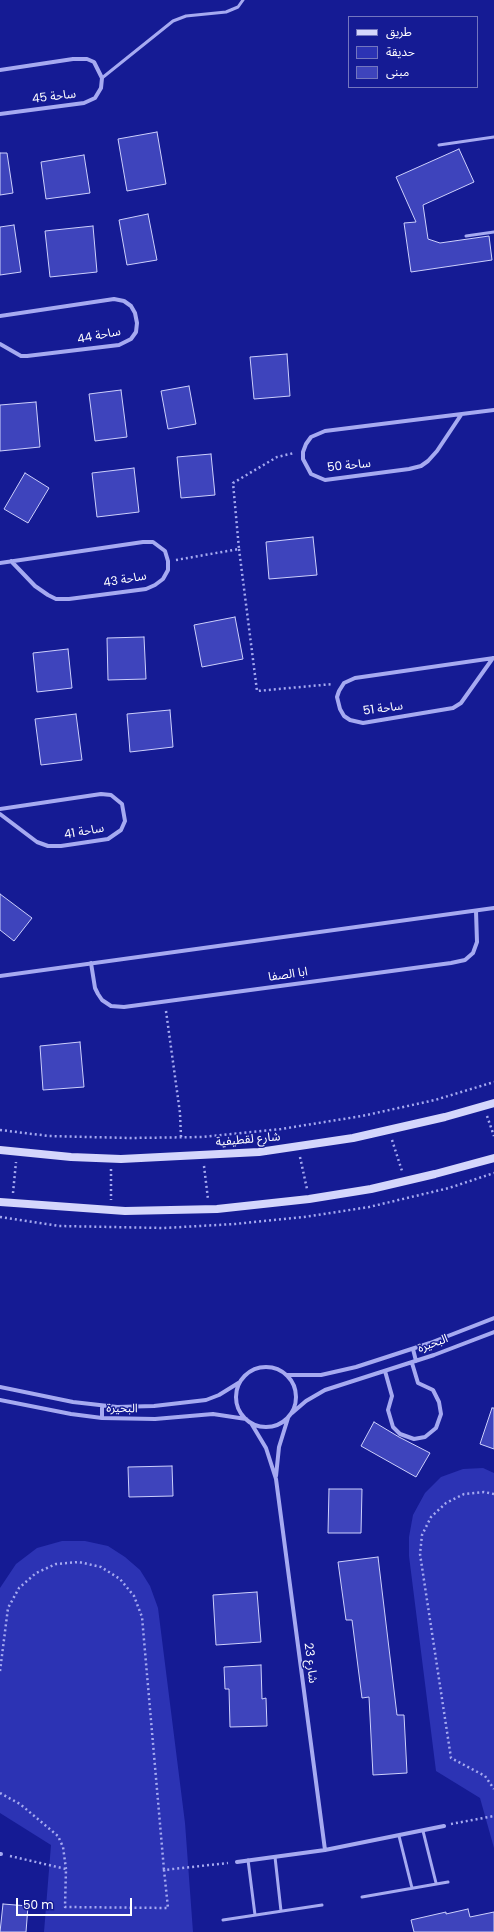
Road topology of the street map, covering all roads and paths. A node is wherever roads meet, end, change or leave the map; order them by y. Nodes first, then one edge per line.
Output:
1 (243, 0) edge
2 (0, 70) edge
3 (102, 78) junction
4 (0, 114) edge
5 (494, 137) edge
6 (439, 145) dead end
7 (494, 232) edge
8 (466, 236) dead end
9 (0, 316) edge
10 (0, 344) edge
11 (494, 410) edge
12 (461, 415) junction
13 (303, 452) junction
14 (239, 549) junction
15 (11, 561) junction
16 (168, 561) junction
17 (0, 563) edge
18 (493, 658) edge
19 (344, 683) junction
20 (0, 810) edge
21 (0, 814) edge
22 (494, 908) edge
23 (476, 911) junction
24 (91, 962) junction
25 (0, 976) edge
26 (165, 1002) junction
27 (494, 1082) edge
28 (494, 1103) edge
29 (484, 1106) junction
30 (0, 1130) edge
31 (389, 1130) junction
32 (494, 1136) edge
33 (181, 1137) junction
34 (298, 1147) junction
35 (0, 1150) edge
36 (17, 1151) junction
37 (203, 1155) junction
38 (494, 1158) edge
39 (111, 1159) junction
40 (405, 1181) junction
41 (309, 1199) junction
42 (0, 1202) edge
43 (12, 1204) junction
44 (210, 1210) junction
45 (112, 1211) junction
46 (494, 1318) edge
47 (494, 1332) edge
48 (413, 1349) junction
49 (414, 1362) junction
50 (384, 1371) junction
51 (287, 1375) junction
52 (240, 1382) junction
53 (0, 1387) edge
54 (0, 1400) edge
55 (102, 1406) junction
56 (292, 1413) junction
57 (102, 1418) junction
58 (288, 1418) junction
59 (246, 1419) junction
60 (251, 1423) junction
61 (276, 1479) junction
62 (494, 1494) edge
63 (0, 1671) edge
64 (493, 1785) edge
65 (494, 1789) edge
66 (0, 1793) edge
67 (494, 1816) edge
68 (444, 1826) joint
69 (423, 1831) junction
70 (399, 1836) junction
71 (325, 1850) junction
72 (1, 1854) edge
73 (275, 1857) junction
74 (248, 1860) junction
75 (237, 1862) joint
76 (66, 1869) junction
77 (164, 1870) junction
78 (448, 1882) dead end
79 (436, 1884) junction
80 (412, 1888) junction
81 (362, 1897) dead end
82 (322, 1906) dead end
83 (281, 1912) junction
84 (255, 1915) junction
85 (223, 1920) dead end

1 - 3 lane
2 - 3 street
3 - 4 street, ساحة 45
5 - 6 lane
7 - 8 lane
9 - 10 street, ساحة 44
11 - 12 street
12 - 13 street
12 - 13 street, ساحة 50
13 - 14 path
14 - 16 path
14 - 19 path
15 - 16 street
15 - 16 street, ساحة 43
15 - 17 street
18 - 19 street, ساحة 51
18 - 19 street, ساحة 51
20 - 21 street, ساحة 41
22 - 23 street
23 - 24 street
23 - 26 street, ابا الصفا
24 - 25 street
24 - 26 street, ابا الصفا
26 - 33 path
27 - 33 path
28 - 29 street, شارع لقطيفية
29 - 31 street, شارع لقطيفية
29 - 32 path
30 - 33 path
31 - 34 street, شارع لقطيفية
31 - 40 path
34 - 37 street, شارع لقطيفية
34 - 41 path
35 - 36 street, شارع لقطيفية
36 - 39 street, شارع لقطيفية
36 - 43 path
37 - 39 street, شارع لقطيفية
37 - 44 path
38 - 40 street
39 - 45 path
40 - 41 street
41 - 44 street
42 - 43 street
43 - 45 street
44 - 45 street
46 - 48 street, البحيرة
47 - 49 street, البحيرة
48 - 49 street
48 - 51 street, البحيرة
49 - 50 street, البحيرة
49 - 50 street
50 - 56 street, البحيرة
51 - 52 street
51 - 56 street
52 - 55 street, البحيرة
52 - 59 street
53 - 55 street, البحيرة
54 - 57 street, البحيرة
55 - 57 street
56 - 58 street
57 - 59 street, البحيرة
58 - 60 street
58 - 61 street, شارع 23
59 - 60 street
60 - 61 street, شارع 23
61 - 71 street, شارع 23
62 - 64 path
63 - 77 path
64 - 65 path
66 - 76 path
67 - 68 path
68 - 69 street
69 - 70 street
69 - 79 lane
70 - 71 street
70 - 80 lane
71 - 73 street
72 - 76 path
73 - 74 street
73 - 83 lane
74 - 75 street
74 - 84 lane
75 - 77 path
76 - 77 path
78 - 79 lane
79 - 80 lane
80 - 81 lane
82 - 83 lane
83 - 84 lane
84 - 85 lane

